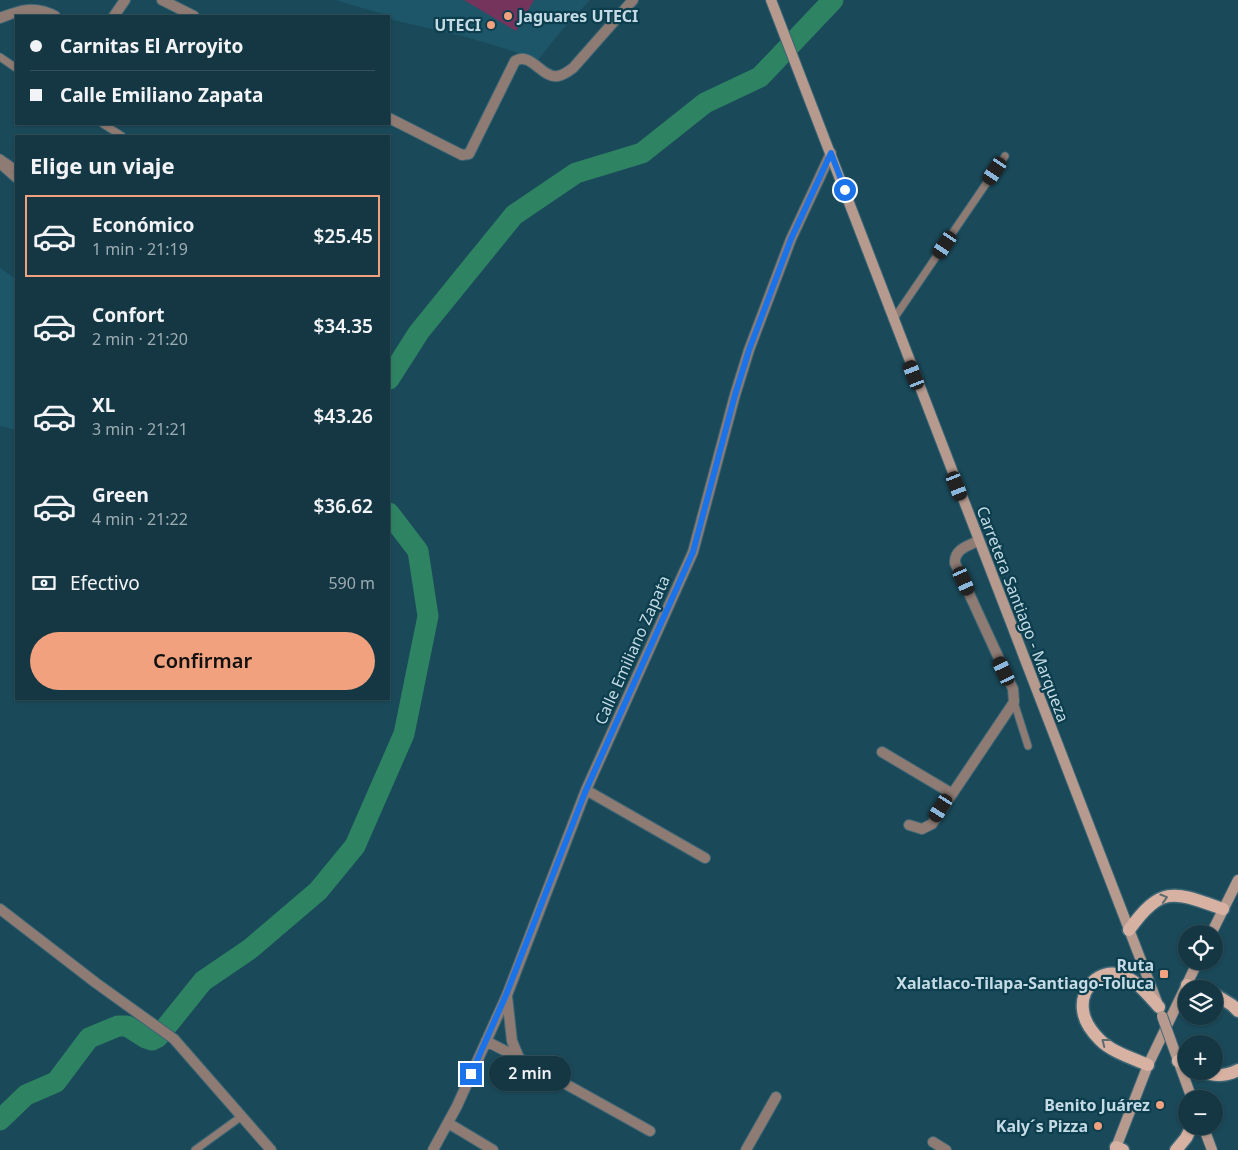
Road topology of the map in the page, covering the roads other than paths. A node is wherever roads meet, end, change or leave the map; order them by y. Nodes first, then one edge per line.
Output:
1 (124, 0) edge
2 (162, 0) edge
3 (633, 0) edge
4 (772, 3) edge
5 (53, 15) edge
6 (115, 15) edge
7 (192, 15) edge
8 (0, 18) edge
9 (0, 58) edge
10 (15, 67) edge
11 (390, 119) edge
12 (105, 125) edge
13 (120, 135) edge
14 (831, 153) junction
15 (1005, 156) dead end
16 (0, 158) edge
17 (0, 165) edge
18 (15, 168) edge
19 (15, 177) edge
20 (893, 320) junction
21 (978, 541) junction
22 (1014, 702) junction
23 (1028, 746) dead end
24 (882, 752) dead end
25 (586, 790) junction
26 (951, 793) junction
27 (909, 825) dead end
28 (705, 858) dead end
29 (1238, 880) edge
30 (0, 909) edge
31 (1223, 909) junction
32 (1215, 925) edge
33 (1129, 930) junction
34 (506, 995) junction
35 (1223, 1000) edge
36 (1178, 1003) edge
37 (1161, 1011) junction
38 (1238, 1012) edge
39 (486, 1041) junction
40 (1178, 1055) edge
41 (519, 1058) junction
42 (1148, 1065) junction
43 (1238, 1070) edge
44 (1223, 1075) edge
45 (776, 1097) dead end
46 (242, 1116) junction
47 (448, 1124) junction
48 (650, 1131) dead end
49 (1188, 1135) edge
50 (1206, 1135) edge
51 (933, 1142) dead end
52 (1118, 1149) edge
53 (196, 1150) edge
54 (271, 1150) edge
55 (433, 1150) edge
56 (493, 1150) edge
57 (746, 1150) edge
58 (946, 1150) edge
59 (1176, 1150) edge
60 (1212, 1150) edge

1 - 6 street
2 - 7 street
3 - 11 street
4 - 14 main road, Carretera Santiago - Marqueza
5 - 8 street
9 - 10 lane
12 - 13 lane
14 - 20 main road, Carretera Santiago - Marqueza
14 - 25 street, Calle Emiliano Zapata
15 - 20 lane
16 - 18 lane
17 - 19 lane
20 - 21 main road, Carretera Santiago - Marqueza
21 - 22 street
21 - 33 main road, Carretera Santiago - Marqueza
22 - 23 lane
22 - 26 street
24 - 26 street
25 - 28 street
25 - 34 street, Calle Emiliano Zapata
26 - 27 street
29 - 31 main road
30 - 46 street
31 - 32 main road
33 -> 31 main road
33 - 37 main road, Carretera Santiago - Marqueza
34 - 39 street, Calle Emiliano Zapata
34 - 41 street
35 - 38 main road
36 - 42 main road
37 - 40 main road, Carretera Santiago - Marqueza, bridge
42 -> 37 main road
39 - 41 street
39 - 47 street, Calle Emiliano Zapata
41 - 48 street
42 - 52 main road
43 - 44 main road
45 - 57 street
46 - 53 lane
46 - 54 street
47 - 55 street, Calle Emiliano Zapata
47 - 56 street
49 - 59 main road
50 - 60 main road
51 - 58 street

